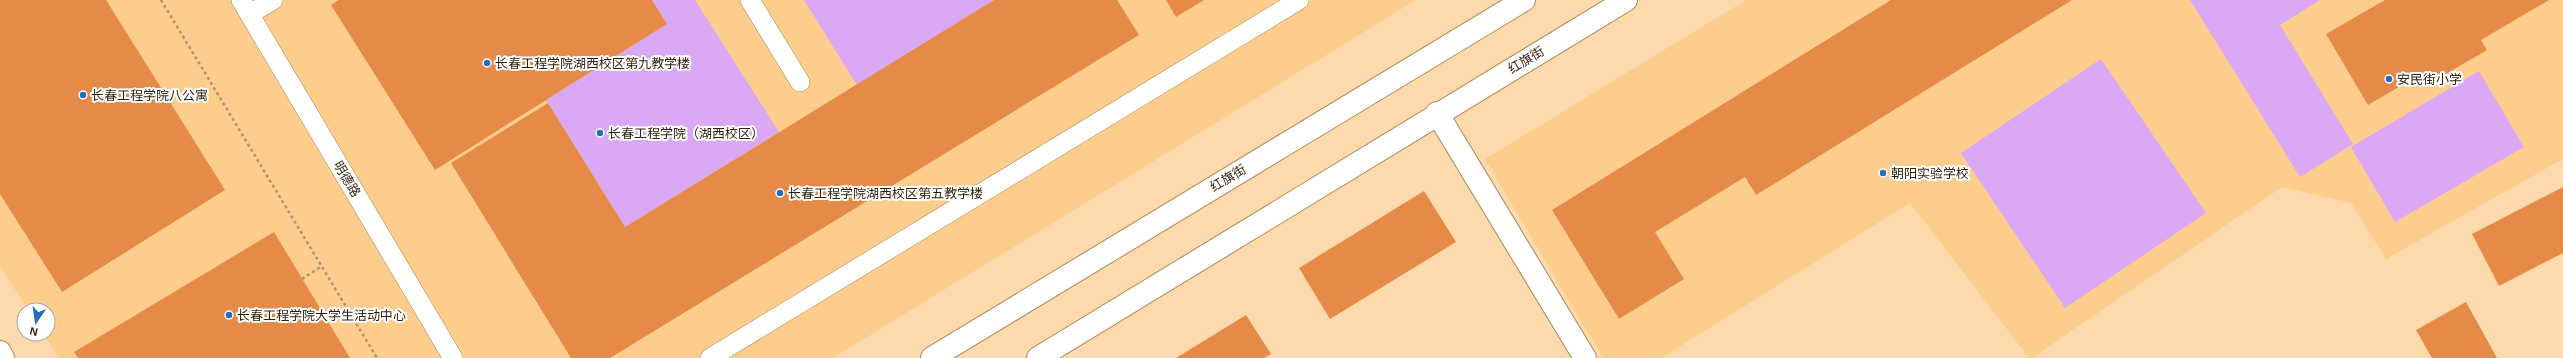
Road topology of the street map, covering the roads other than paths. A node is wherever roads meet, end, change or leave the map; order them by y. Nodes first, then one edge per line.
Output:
1 (273, 0) edge
2 (750, 0) edge
3 (1299, 0) edge
4 (1524, 0) edge
5 (1626, 0) edge
6 (245, 7) edge
7 (800, 82) dead end
8 (1437, 113) junction
9 (0, 352) edge
10 (4, 358) edge
11 (453, 358) edge
12 (710, 358) edge
13 (932, 358) edge
14 (1038, 358) edge
15 (1585, 358) edge

1 - 6 lane
2 - 7 lane
3 - 12 lane
4 - 13 street, 红旗街
5 - 8 street, 红旗街
6 - 11 lane, 明德路
8 - 14 street, 红旗街
8 - 15 street
9 - 10 street

